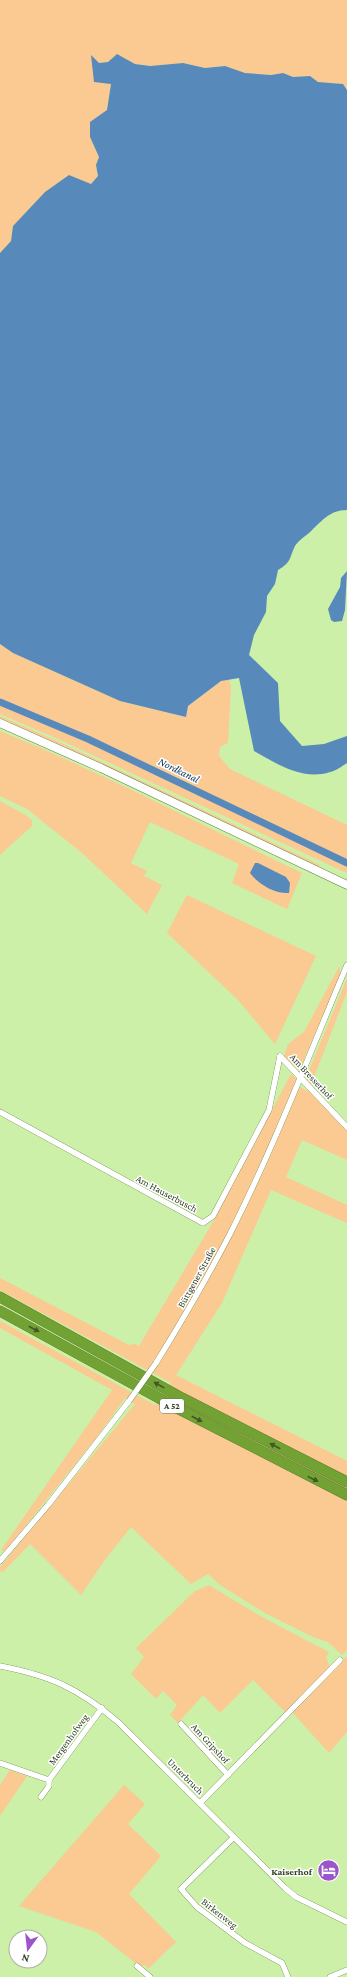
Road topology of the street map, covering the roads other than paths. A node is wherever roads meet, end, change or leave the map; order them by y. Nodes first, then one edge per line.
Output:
1 (0, 723) edge
2 (347, 885) edge
3 (347, 965) edge
4 (280, 1056) joint
5 (301, 1078) junction
6 (0, 1112) edge
7 (347, 1126) edge
8 (0, 1297) edge
9 (0, 1311) edge
10 (347, 1482) edge
11 (347, 1496) edge
12 (0, 1562) edge
13 (340, 1660) dead end
14 (0, 1666) edge
15 (102, 1708) junction
16 (181, 1724) dead end
17 (0, 1763) edge
18 (228, 1775) junction
19 (49, 1780) junction
20 (41, 1797) dead end
21 (200, 1803) junction
22 (234, 1837) junction
23 (347, 1922) edge
24 (137, 1966) dead end
25 (347, 1970) edge
26 (150, 1977) edge
27 (288, 1977) edge
28 (330, 1977) edge

1 - 2 main road
3 - 5 street, Büttgener Straße
4 - 5 street, Am Bresserhof
4 - 6 street, Am Hauserbusch
5 - 7 street, Am Bresserhof
5 - 12 street, Büttgener Straße, bridge
10 -> 8 highway, A 52
9 -> 11 highway, A 52
13 - 18 street, Am Gripshof
14 - 15 street, Unterbruch
15 - 19 street, Mergenhofweg
15 - 21 street, Unterbruch
16 - 18 street, Am Gripshof
17 - 19 street, Mergenhofweg
18 - 21 street, Am Gripshof
19 - 20 street, Mergenhofweg
21 - 22 street, Unterbruch
22 - 23 street, Unterbruch
22 - 27 street, Birkenweg
24 - 26 street
25 - 28 street

